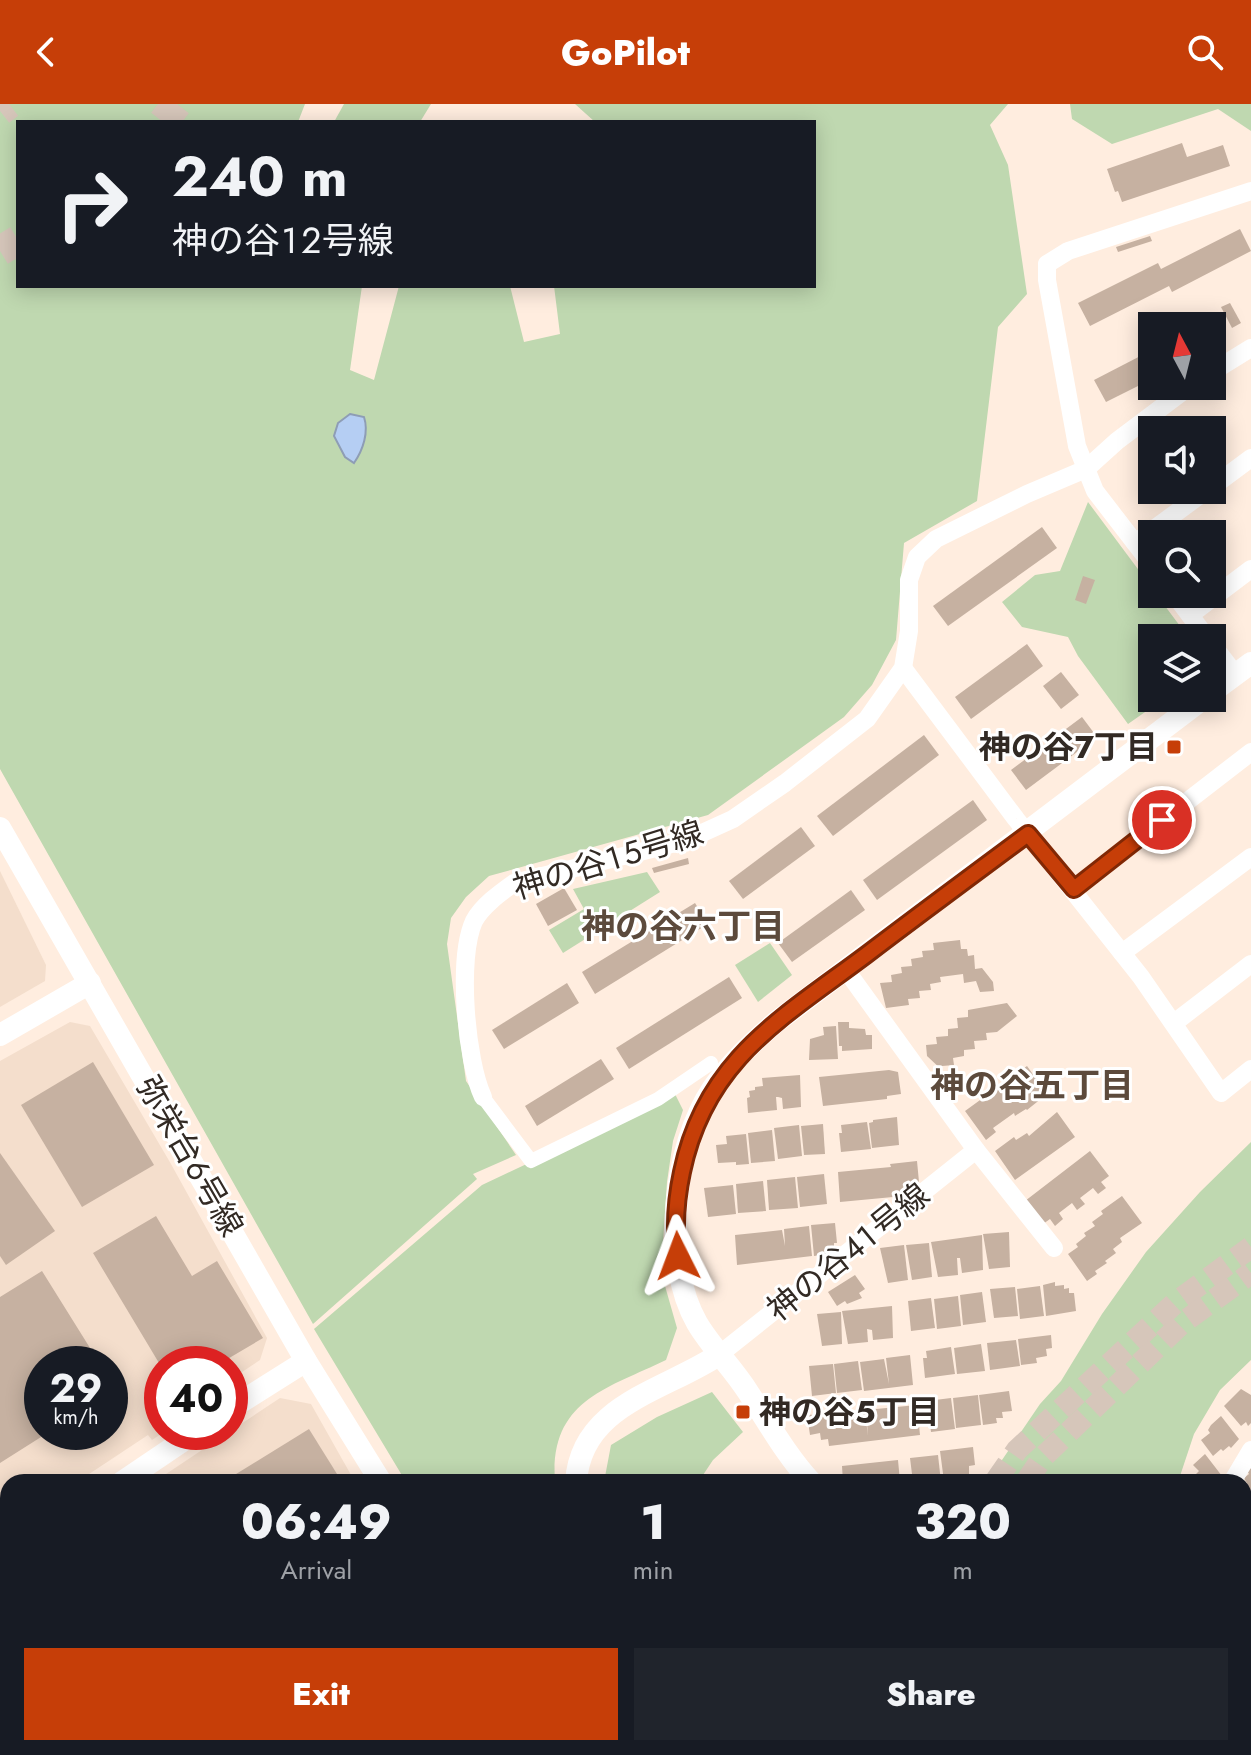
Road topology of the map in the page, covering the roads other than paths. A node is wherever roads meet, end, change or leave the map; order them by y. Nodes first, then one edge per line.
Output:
1 (1251, 191) edge
2 (1251, 348) edge
3 (1226, 363) edge
4 (1171, 400) edge
5 (1251, 458) edge
6 (1086, 469) junction
7 (1226, 476) edge
8 (1188, 504) edge
9 (1135, 543) junction
10 (1138, 547) edge
11 (1251, 569) edge
12 (1185, 608) edge
13 (1190, 615) junction
14 (1197, 624) edge
15 (1226, 655) edge
16 (903, 668) junction
17 (1243, 669) edge
18 (1226, 682) edge
19 (1186, 712) edge
20 (1251, 752) edge
21 (0, 828) edge
22 (1028, 834) junction
23 (1251, 857) edge
24 (1074, 889) junction
25 (1122, 953) junction
26 (1251, 964) edge
27 (846, 970) junction
28 (90, 983) junction
29 (1174, 1023) junction
30 (0, 1035) edge
31 (711, 1063) dead end
32 (1251, 1069) edge
33 (483, 1097) joint
34 (976, 1150) junction
35 (1054, 1248) dead end
36 (720, 1354) junction
37 (306, 1361) junction
38 (248, 1398) edge
39 (169, 1450) edge
40 (1251, 1450) edge
41 (134, 1474) edge
42 (376, 1474) edge
43 (577, 1474) edge
44 (804, 1474) edge
45 (1237, 1474) edge

1 - 6 street
2 - 3 street
4 - 6 street, 神の谷１５号線
5 - 7 street
6 - 9 street
6 - 16 street, 神の谷１５号線
8 - 9 street
9 - 10 street
11 - 13 street
12 - 13 street
13 - 14 street
15 - 17 street
16 - 22 street
16 - 33 street, 神の谷１５号線
17 - 18 street
19 - 22 street
20 - 24 street
21 - 28 street, 弥栄台６号線
22 - 24 street
22 - 27 street
23 - 25 street
24 - 25 street
25 - 29 street
26 - 29 street
27 - 34 street
27 - 36 street
28 - 30 street
28 - 37 street, 弥栄台６号線
29 - 32 street
31 - 33 street
34 - 35 street
34 - 36 street, 神の谷４１号線
36 - 43 street
36 - 44 street
37 - 38 street
37 - 42 street, 弥栄台６号線
39 - 41 street
40 - 45 street

